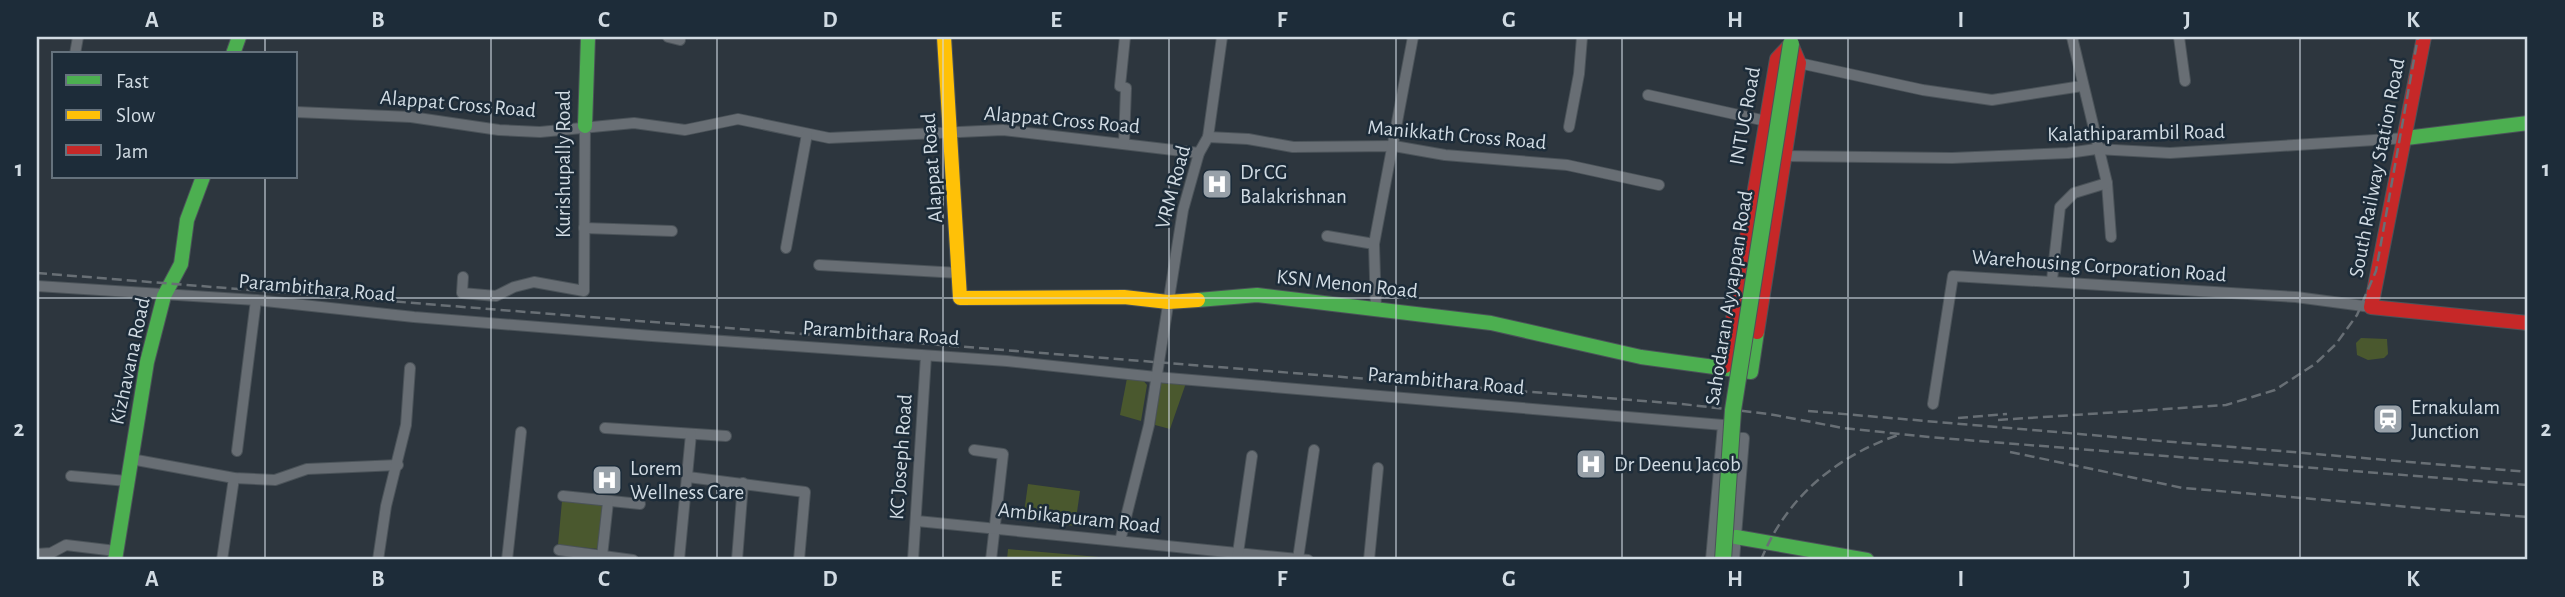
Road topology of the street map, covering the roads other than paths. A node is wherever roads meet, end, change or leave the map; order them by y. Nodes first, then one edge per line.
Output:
1 (588, 37) edge
2 (668, 37) edge
3 (944, 37) edge
4 (1125, 37) edge
5 (1222, 37) edge
6 (1413, 37) edge
7 (1581, 37) edge
8 (2072, 37) edge
9 (2179, 37) edge
10 (2424, 37) edge
11 (680, 40) dead end
12 (1791, 44) junction
13 (1799, 62) junction
14 (2185, 81) dead end
15 (2081, 86) junction
16 (1648, 95) dead end
17 (298, 112) edge
18 (1766, 121) junction
19 (2528, 123) edge
20 (585, 126) junction
21 (1569, 127) dead end
22 (951, 133) junction
23 (807, 134) junction
24 (1208, 137) junction
25 (2406, 138) junction
26 (1124, 143) junction
27 (1394, 146) junction
28 (2096, 149) junction
29 (1199, 153) junction
30 (1783, 156) junction
31 (203, 178) edge
32 (2107, 183) junction
33 (1659, 185) dead end
34 (584, 228) junction
35 (672, 230) dead end
36 (1327, 236) dead end
37 (2111, 237) dead end
38 (1374, 244) junction
39 (786, 248) dead end
40 (820, 265) dead end
41 (959, 273) junction
42 (463, 277) dead end
43 (2052, 280) junction
44 (37, 286) edge
45 (164, 296) junction
46 (960, 298) joint
47 (256, 300) junction
48 (1168, 302) junction
49 (2371, 307) junction
50 (1376, 310) junction
51 (2528, 323) edge
52 (926, 356) junction
53 (1725, 366) junction
54 (410, 368) dead end
55 (1156, 377) junction
56 (1933, 404) dead end
57 (606, 428) dead end
58 (521, 432) dead end
59 (691, 434) junction
60 (726, 436) dead end
61 (1721, 438) junction
62 (974, 450) dead end
63 (1314, 450) dead end
64 (237, 452) dead end
65 (1252, 456) dead end
66 (131, 459) junction
67 (398, 465) junction
68 (1378, 468) dead end
69 (71, 476) dead end
70 (688, 477) junction
71 (234, 478) junction
72 (127, 481) junction
73 (743, 483) junction
74 (563, 496) dead end
75 (608, 502) junction
76 (640, 504) dead end
77 (917, 521) junction
78 (994, 529) junction
79 (1736, 537) junction
80 (1119, 541) junction
81 (1185, 548) junction
82 (559, 550) dead end
83 (37, 554) edge
84 (116, 556) edge
85 (603, 556) junction
86 (1237, 556) edge
87 (1298, 559) edge
88 (222, 560) edge
89 (378, 560) edge
90 (507, 560) edge
91 (633, 560) edge
92 (679, 560) edge
93 (737, 560) edge
94 (799, 560) edge
95 (913, 560) edge
96 (991, 560) edge
97 (1183, 560) edge
98 (1308, 560) edge
99 (1369, 560) edge
100 (1711, 560) edge
101 (1723, 560) edge
102 (1734, 560) edge
103 (1867, 560) edge

1 - 20 street, Kurishupally Road
2 - 11 street
3 - 22 street, Alappat Road
4 - 26 street
5 - 24 street, VRM Road
6 - 27 street
7 - 21 street
8 - 15 street
9 - 14 street
10 - 25 street, South Railway Station Road
12 - 13 street
12 - 18 street, INTUC Road
12 - 101 street, Sahodaran Ayyappan Road, bridge
13 - 15 street
13 - 30 street
15 - 28 street
16 - 18 street
17 - 20 street, Alappat Cross Road
18 - 53 street, INTUC Road
19 - 25 street
20 - 23 street, Alappat Cross Road
20 - 34 street, Kurishupally Road
22 - 23 street, Alappat Cross Road
22 - 26 street, Alappat Cross Road
22 - 41 street, Alappat Road
23 - 39 street
24 - 27 street, Manikkath Cross Road
24 - 29 street, VRM Road
25 - 28 street, Kalathiparambil Road
25 - 49 street, South Railway Station Road
26 - 29 street, Alappat Cross Road
27 - 33 street, Manikkath Cross Road
27 - 38 street
28 - 30 street, Kalathiparambil Road
28 - 32 street
29 - 48 street, VRM Road
30 - 53 street, KSN Menon Road
31 - 45 street, Kizhavana Road
32 - 37 street
32 - 43 street
34 - 35 street
34 - 42 street, Kurishupally Road
36 - 38 street
38 - 50 street
40 - 41 street
41 - 46 street, Alappat Road
43 - 49 street, Warehousing Corporation Road
43 - 56 street, Warehousing Corporation Road
44 - 45 street, Parambithara Road
45 - 47 street, Parambithara Road
45 - 66 street, Kizhavana Road
46 - 48 street, KSN Menon Road
47 - 52 street, Parambithara Road
47 - 64 street
48 - 50 street, KSN Menon Road
48 - 55 street, VRM Road
49 - 51 street
50 - 53 street, KSN Menon Road
52 - 55 street, Parambithara Road
52 - 77 street, KC Joseph Road
54 - 67 street
55 - 61 street, Parambithara Road
55 - 80 street, VRM Road
57 - 59 street
58 - 90 street
59 - 60 street
59 - 70 street
61 - 79 street
61 - 100 street
62 - 78 street
63 - 87 street
65 - 86 street
66 - 71 street
66 - 72 street, Kizhavana Road
67 - 71 street
67 - 89 street
68 - 99 street
69 - 72 street
70 - 73 street
70 - 92 street
71 - 88 street
72 - 84 street, Kizhavana Road
73 - 93 street
73 - 94 street
74 - 75 street
75 - 76 street
75 - 85 street
77 - 78 street, Ambikapuram Road
77 - 95 street, KC Joseph Road
78 - 80 street, Ambikapuram Road
78 - 96 street
79 - 102 street
79 - 103 street
80 - 81 street, Ambikapuram Road
81 - 86 street, Ambikapuram Road
81 - 97 street
82 - 85 street
83 - 84 street
85 - 91 street
86 - 87 street, Ambikapuram Road
87 - 98 street, Ambikapuram Road

